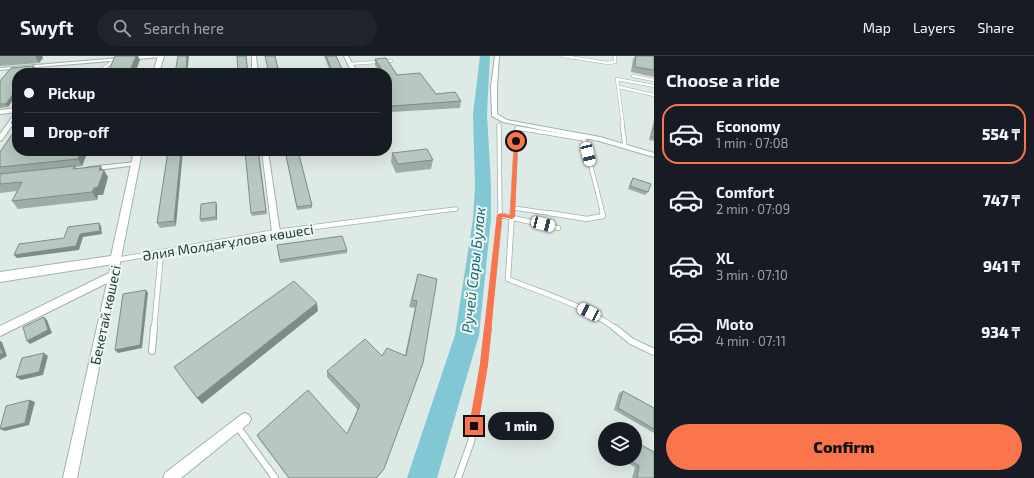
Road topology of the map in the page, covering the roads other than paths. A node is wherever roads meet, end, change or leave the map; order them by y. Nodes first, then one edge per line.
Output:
1 (161, 56) edge
2 (254, 56) edge
3 (346, 56) edge
4 (497, 56) edge
5 (563, 56) edge
6 (615, 56) edge
7 (115, 60) junction
8 (391, 61) dead end
9 (349, 64) junction
10 (49, 65) junction
11 (12, 68) edge
12 (12, 68) edge
13 (47, 68) edge
14 (104, 68) edge
15 (157, 68) edge
16 (255, 68) edge
17 (352, 68) edge
18 (0, 69) edge
19 (632, 76) dead end
20 (654, 80) edge
21 (654, 86) edge
22 (619, 87) junction
23 (654, 95) edge
24 (12, 111) edge
25 (0, 112) edge
26 (12, 121) edge
27 (499, 125) dead end
28 (0, 139) edge
29 (625, 146) junction
30 (654, 155) edge
31 (137, 156) edge
32 (266, 156) edge
33 (135, 164) junction
34 (83, 170) edge
35 (513, 208) junction
36 (456, 209) dead end
37 (500, 215) junction
38 (512, 217) junction
39 (558, 228) dead end
40 (276, 232) junction
41 (161, 253) junction
42 (116, 260) junction
43 (114, 275) junction
44 (0, 277) edge
45 (0, 331) edge
46 (152, 352) dead end
47 (654, 352) edge
48 (241, 422) joint
49 (70, 478) edge
50 (170, 478) edge
51 (276, 478) edge
52 (458, 478) edge

1 - 7 street
1 - 15 street
2 - 16 street
3 - 9 street
4 - 29 street
5 - 6 lane
7 - 10 street
7 - 14 lane
8 - 9 lane
9 - 17 street
10 - 11 street
10 - 13 street
12 - 18 street
19 - 20 lane
21 - 22 lane
22 - 23 lane
22 - 29 lane
24 - 25 street
26 - 28 street
27 - 37 lane
29 - 30 street
31 - 33 street, Бекетай көшесі
32 - 40 street
33 - 34 street
33 - 42 street, Бекетай көшесі
35 - 35 lane
35 - 38 lane
36 - 40 lane, Әлия Молдағұлова көшесі
37 - 38 lane
37 - 52 lane
38 - 39 lane
38 - 47 lane
40 - 41 lane, Әлия Молдағұлова көшесі
41 - 42 lane, Әлия Молдағұлова көшесі
41 - 46 lane
42 - 43 street, Бекетай көшесі
42 - 44 street, Әлия Молдағұлова көшесі
43 - 45 street
43 - 49 street, Бекетай көшесі
48 - 50 street
48 - 51 lane

